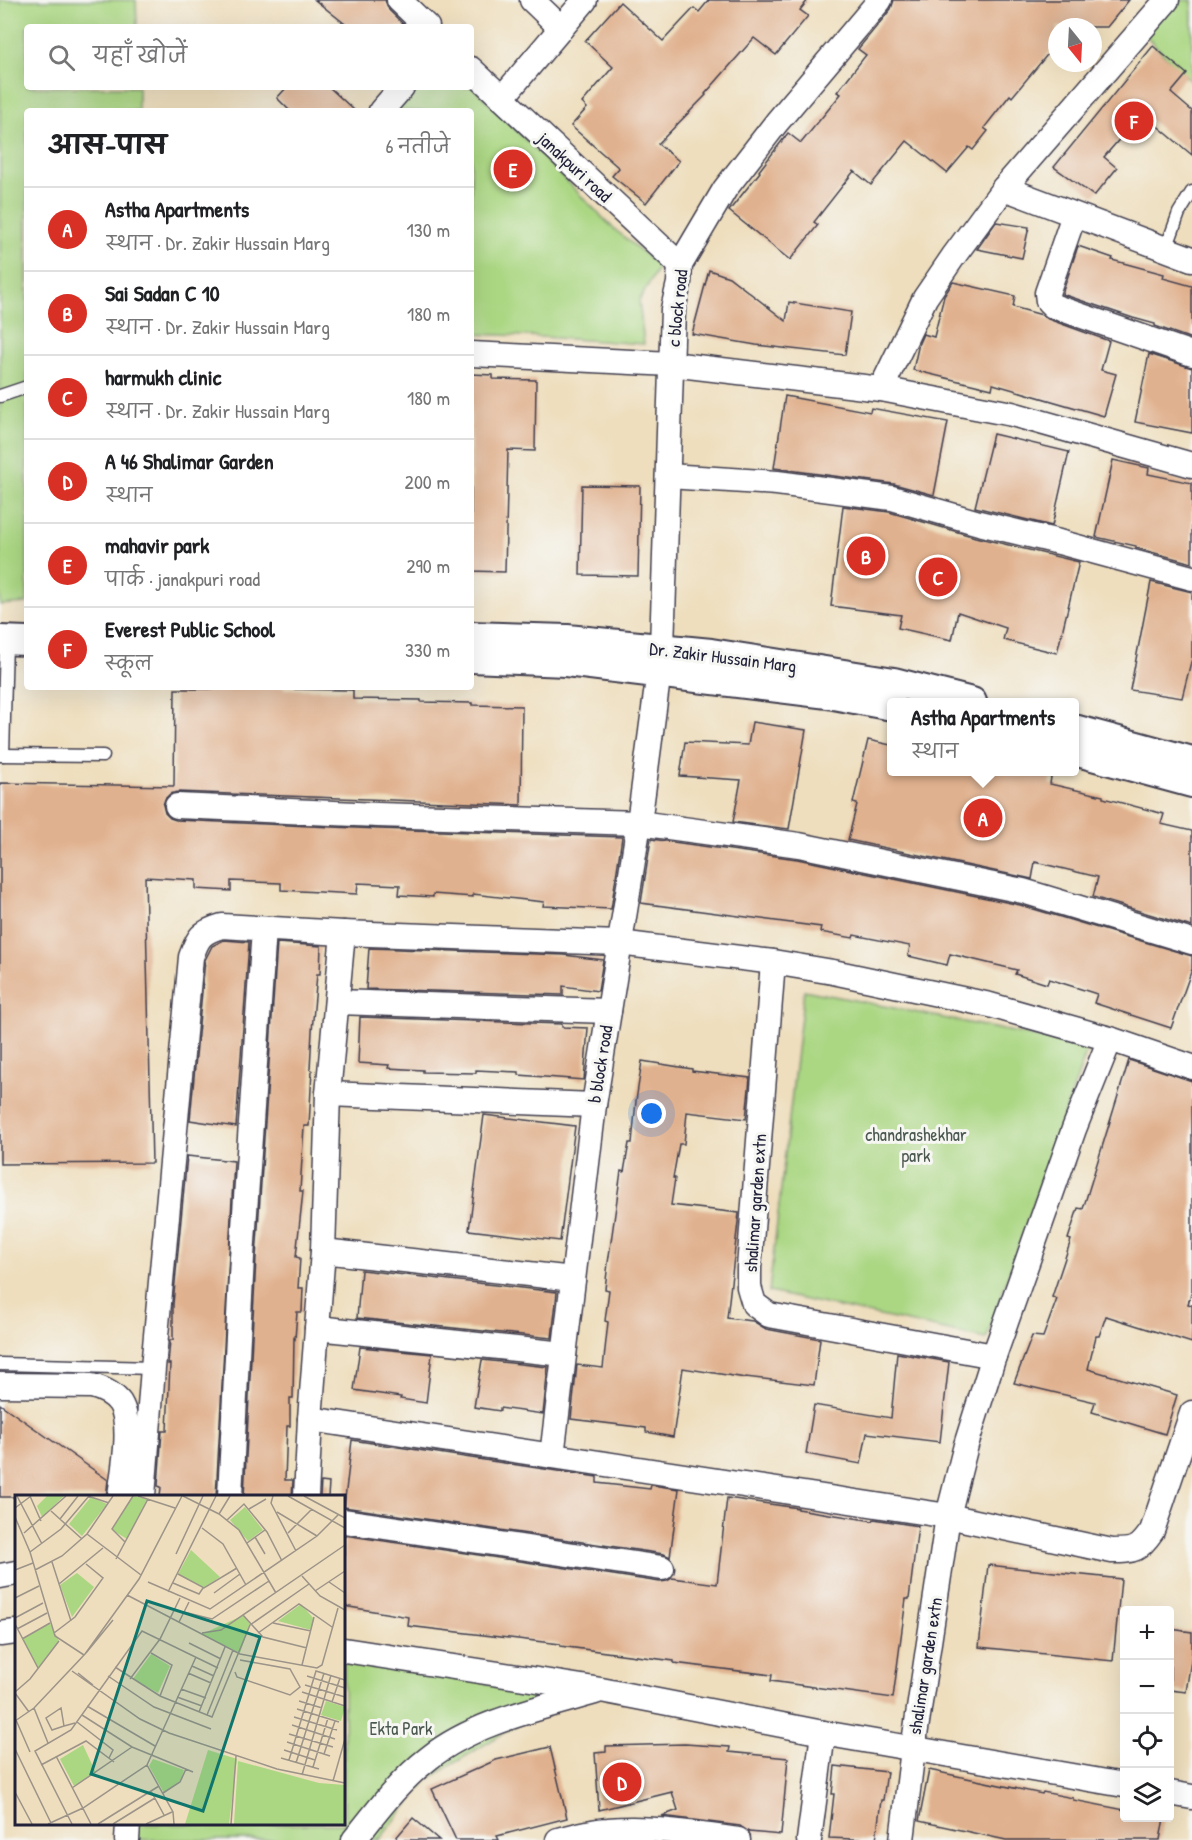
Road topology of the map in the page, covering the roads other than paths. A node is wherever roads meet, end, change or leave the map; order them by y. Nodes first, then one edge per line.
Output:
1 (399, 0) edge
2 (532, 0) edge
3 (585, 0) edge
4 (880, 0) edge
5 (1167, 0) edge
6 (424, 24) edge
7 (561, 28) junction
8 (474, 72) edge
9 (399, 90) edge
10 (502, 98) junction
11 (384, 108) edge
12 (1004, 188) junction
13 (1192, 192) edge
14 (1074, 215) junction
15 (1166, 249) junction
16 (1192, 259) edge
17 (680, 265) junction
18 (474, 354) edge
19 (1192, 354) edge
20 (671, 364) junction
21 (24, 388) edge
22 (881, 389) junction
23 (0, 396) edge
24 (1192, 465) edge
25 (668, 476) junction
26 (1192, 578) edge
27 (12, 634) edge
28 (474, 636) edge
29 (474, 658) edge
30 (660, 661) junction
31 (956, 698) edge
32 (887, 705) edge
33 (1079, 730) edge
34 (1079, 752) edge
35 (2, 755) edge
36 (103, 756) dead end
37 (1192, 760) edge
38 (1192, 783) edge
39 (177, 806) dead end
40 (639, 823) junction
41 (264, 929) junction
42 (343, 933) junction
43 (1192, 942) edge
44 (619, 943) junction
45 (773, 962) junction
46 (337, 1002) junction
47 (609, 1011) junction
48 (1110, 1038) junction
49 (1192, 1067) edge
50 (328, 1094) junction
51 (594, 1105) junction
52 (323, 1251) junction
53 (573, 1279) junction
54 (317, 1328) junction
55 (564, 1354) junction
56 (994, 1356) junction
57 (0, 1364) edge
58 (153, 1368) junction
59 (0, 1385) edge
60 (1192, 1413) edge
61 (310, 1419) junction
62 (552, 1456) junction
63 (120, 1495) edge
64 (143, 1495) edge
65 (230, 1495) edge
66 (306, 1495) edge
67 (948, 1516) junction
68 (345, 1521) edge
69 (662, 1568) dead end
70 (15, 1573) edge
71 (0, 1575) edge
72 (15, 1632) edge
73 (0, 1634) edge
74 (345, 1650) edge
75 (601, 1690) junction
76 (823, 1733) junction
77 (913, 1749) junction
78 (1120, 1784) edge
79 (1174, 1794) edge
80 (1192, 1797) edge
81 (354, 1840) edge
82 (558, 1840) edge
83 (738, 1840) edge
84 (809, 1840) edge
85 (902, 1840) edge

1 - 6 street
2 - 7 street
3 - 7 street
4 - 17 street, c block road
5 - 12 street
7 - 10 street
8 - 10 street, janakpuri road
9 - 11 street
10 - 17 street, janakpuri road
12 - 14 street
12 - 22 street
13 - 15 lane
14 - 15 street
14 - 19 street
15 - 16 street
17 - 20 street, c block road
18 - 20 street
20 - 22 street
20 - 25 street, c block road
21 - 23 lane
22 - 24 street
25 - 26 street
25 - 30 street, c block road
27 - 35 lane
28 - 30 street, Dr. Zakir Hussain Marg
29 - 30 street, Dr. Zakir Hussain Marg
30 - 31 street, Dr. Zakir Hussain Marg
30 - 32 street, Dr. Zakir Hussain Marg
30 - 40 street, b block road
33 - 37 street
34 - 38 street
35 - 36 lane
39 - 40 street
40 - 43 street
40 - 44 street, b block road
41 - 42 street
41 - 58 street
41 - 65 street
42 - 44 street
42 - 46 street
44 - 45 street
44 - 47 street, b block road
45 - 48 street
45 - 56 street, shalimar garden extn
46 - 47 street
46 - 50 street
47 - 51 street, b block road
48 - 49 street
48 - 56 street, shalimar garden extn
50 - 51 street
50 - 52 street
51 - 53 street, b block road
52 - 53 street
52 - 54 street
53 - 55 street, b block road
54 - 55 street
54 - 61 street
55 - 62 street, b block road
56 - 67 street, shalimar garden extn
57 - 58 lane
58 - 64 street
59 - 63 street
60 - 67 street
61 - 62 street
61 - 66 street
62 - 67 street
67 - 77 street, shalimar garden extn
68 - 69 street
70 - 71 street
72 - 73 street
74 - 75 street
75 - 76 street
75 - 81 street
76 - 77 street
76 - 84 street
77 - 78 street
77 - 85 street, shalimar garden extn
79 - 80 street
82 - 83 street

